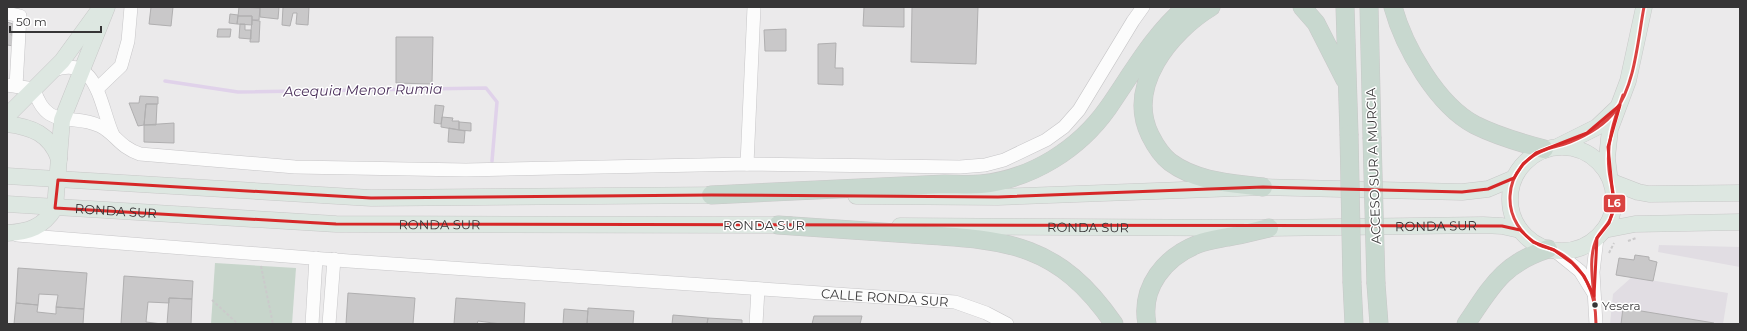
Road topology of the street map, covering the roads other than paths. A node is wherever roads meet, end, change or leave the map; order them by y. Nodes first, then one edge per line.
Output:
1 (102, 7) edge
2 (107, 7) edge
3 (131, 7) edge
4 (754, 7) edge
5 (1143, 7) edge
6 (1186, 7) edge
7 (1210, 7) edge
8 (1302, 7) edge
9 (1345, 7) edge
10 (1369, 7) edge
11 (1393, 7) edge
12 (1644, 7) edge
13 (7, 13) edge
14 (81, 70) junction
15 (52, 71) junction
16 (1348, 84) junction
17 (12, 86) edge
18 (34, 89) junction
19 (99, 93) junction
20 (1620, 105) junction
21 (7, 116) edge
22 (62, 120) junction
23 (79, 121) junction
24 (7, 124) edge
25 (114, 137) junction
26 (1552, 148) junction
27 (59, 159) junction
28 (747, 164) junction
29 (7, 176) edge
30 (1514, 178) junction
31 (1610, 178) junction
32 (58, 180) junction
33 (1263, 188) junction
34 (1740, 193) edge
35 (711, 195) junction
36 (7, 204) edge
37 (55, 208) junction
38 (1740, 222) edge
39 (778, 225) junction
40 (1269, 228) junction
41 (1520, 230) junction
42 (7, 234) edge
43 (1601, 234) junction
44 (1551, 250) junction
45 (316, 258) junction
46 (334, 259) junction
47 (758, 289) junction
48 (1594, 296) junction
49 (1004, 323) edge
50 (312, 324) edge
51 (329, 324) edge
52 (756, 324) edge
53 (1114, 324) edge
54 (1146, 324) edge
55 (1354, 324) edge
56 (1379, 324) edge
57 (1466, 324) edge
58 (1596, 324) edge

1 - 15 main road
2 - 14 main road
3 - 19 street
4 - 28 street
5 - 28 street
6 - 35 highway
7 - 33 highway
8 - 16 highway
9 - 16 highway, ACCESO SUR A MURCIA
10 - 56 highway, ACCESO SUR A MURCIA, bridge
11 - 26 highway
12 - 20 main road
13 - 17 street
14 - 15 street
14 - 19 street
14 - 22 main road
15 - 18 main road
16 - 55 highway, ACCESO SUR A MURCIA, bridge
17 - 18 street
18 - 21 main road
18 - 22 street
19 - 23 street
19 - 25 street
20 - 26 main road, RONDA SUR
20 - 31 main road
22 - 23 street
22 - 27 main road
23 - 25 street
24 - 27 main road
25 - 28 street
26 - 30 main road, RONDA SUR
26 - 31 main road
27 - 32 main road
29 - 32 main road, RONDA SUR
30 - 33 main road, RONDA SUR
30 - 41 main road, RONDA SUR
31 - 34 main road
31 - 43 main road
32 - 35 main road, RONDA SUR
32 - 37 main road
33 - 35 main road, RONDA SUR
36 - 37 main road, RONDA SUR
37 - 39 main road, RONDA SUR
37 - 42 main road
38 - 43 main road
39 - 40 main road, RONDA SUR
39 - 53 highway
40 - 41 main road, RONDA SUR
40 - 54 highway
41 - 44 main road, RONDA SUR
42 - 45 street, CALLE RONDA SUR
43 - 44 main road
43 - 48 street
44 - 48 street
44 - 57 highway
45 - 46 street, CALLE RONDA SUR
45 - 50 street
46 - 47 street, CALLE RONDA SUR
46 - 51 street
47 - 49 street, CALLE RONDA SUR
47 - 52 street
48 - 58 street

